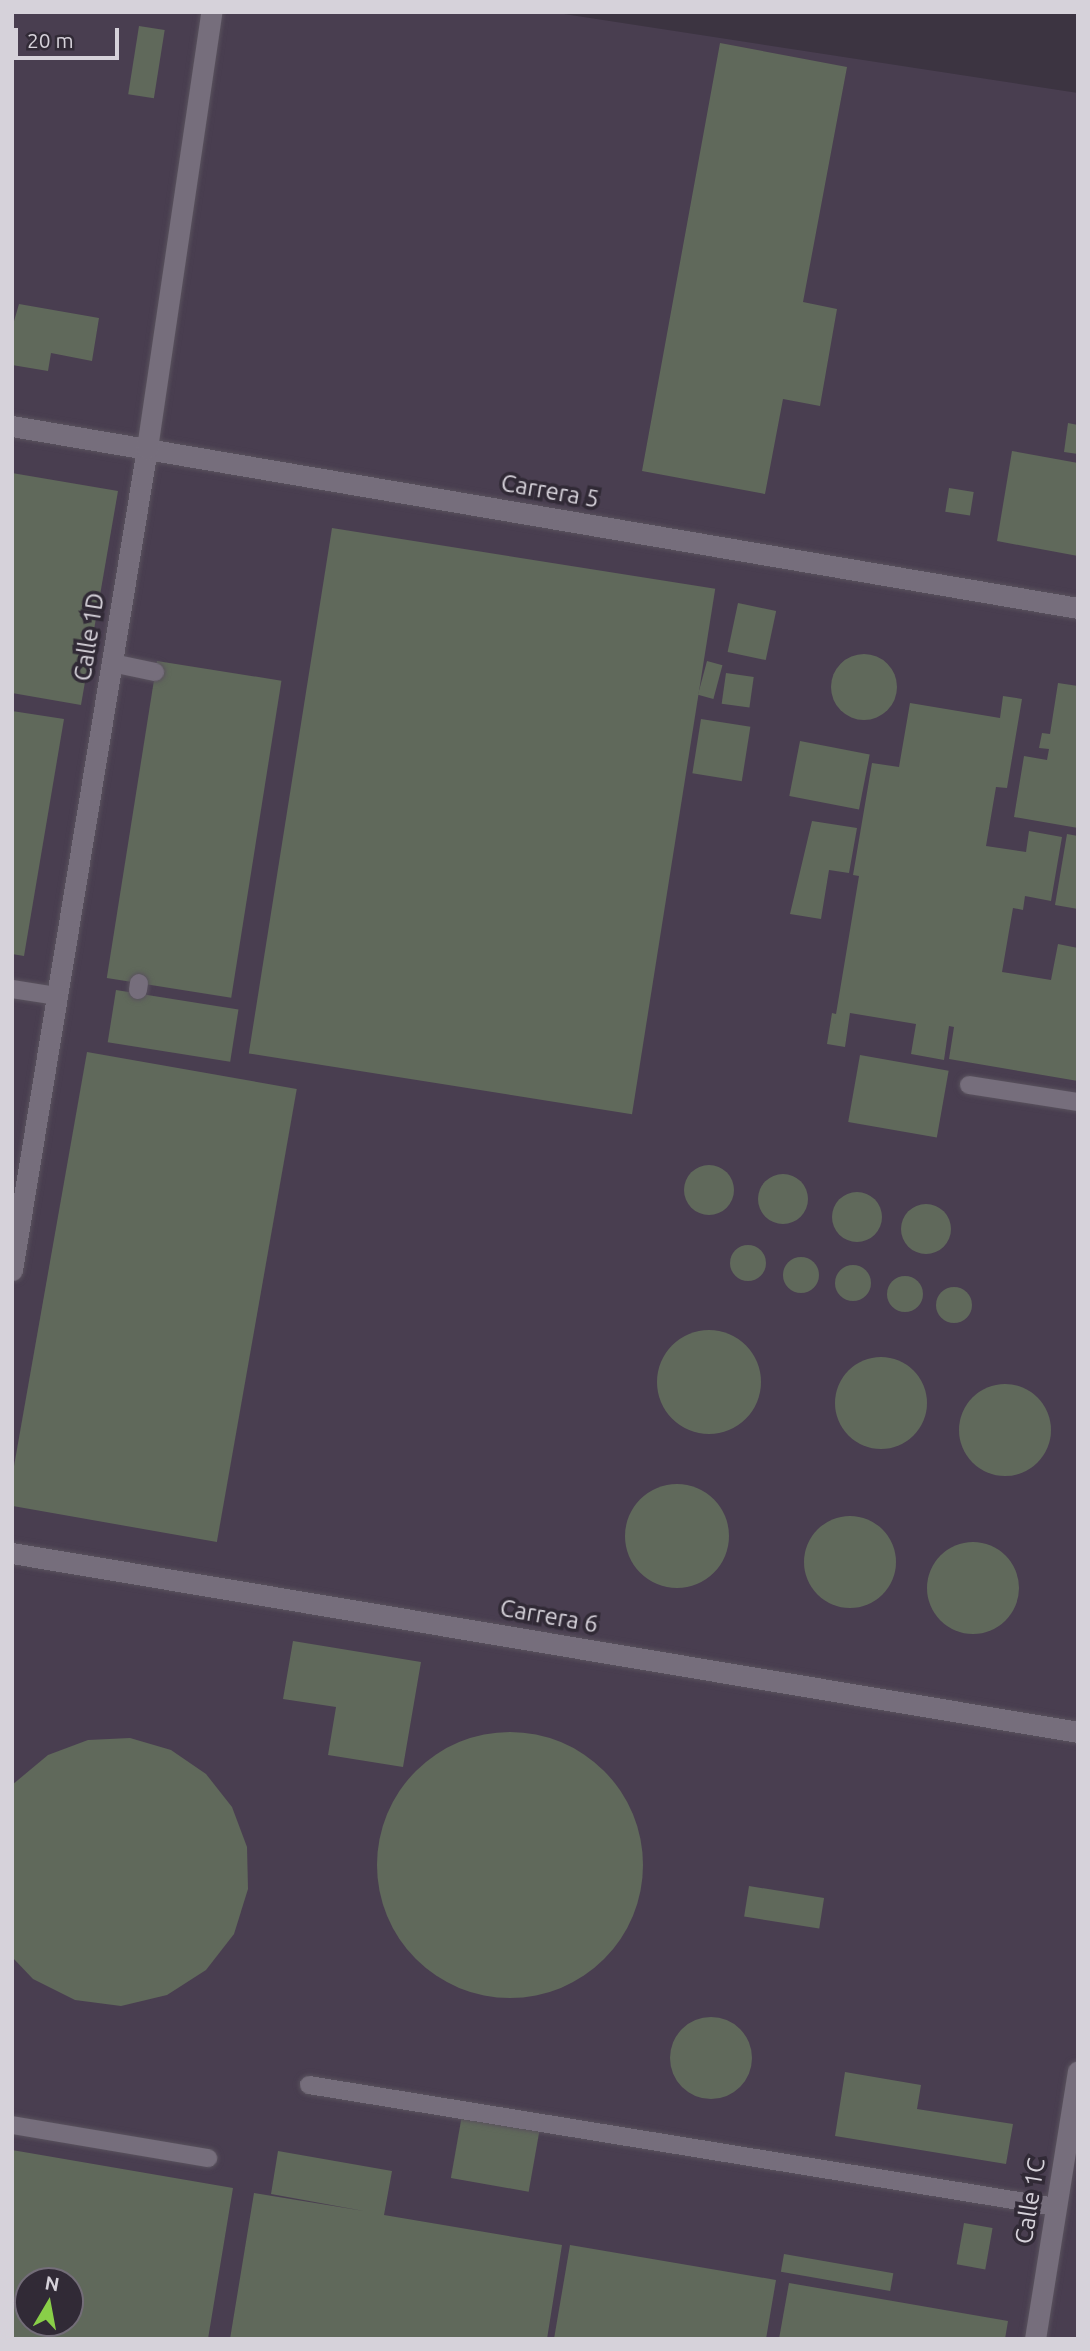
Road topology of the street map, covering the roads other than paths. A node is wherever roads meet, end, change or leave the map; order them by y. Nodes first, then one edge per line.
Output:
1 (211, 12) edge
2 (12, 426) edge
3 (147, 448) junction
4 (1078, 608) edge
5 (112, 663) junction
6 (155, 672) dead end
7 (12, 989) edge
8 (57, 996) junction
9 (969, 1085) dead end
10 (1078, 1102) edge
11 (12, 1270) edge
12 (12, 1553) edge
13 (1078, 1732) edge
14 (1078, 2071) edge
15 (309, 2085) dead end
16 (12, 2125) edge
17 (208, 2158) dead end
18 (1056, 2207) junction
19 (1035, 2339) edge

1 - 3 street, Calle 1D
2 - 3 street, Carrera 5
3 - 4 street, Carrera 5
3 - 5 street, Calle 1D
5 - 6 lane
5 - 8 street, Calle 1D
7 - 8 lane
8 - 11 street, Calle 1D
9 - 10 lane
12 - 13 street, Carrera 6
14 - 18 street, Calle 1C
15 - 18 lane
16 - 17 lane
18 - 19 street, Calle 1C

